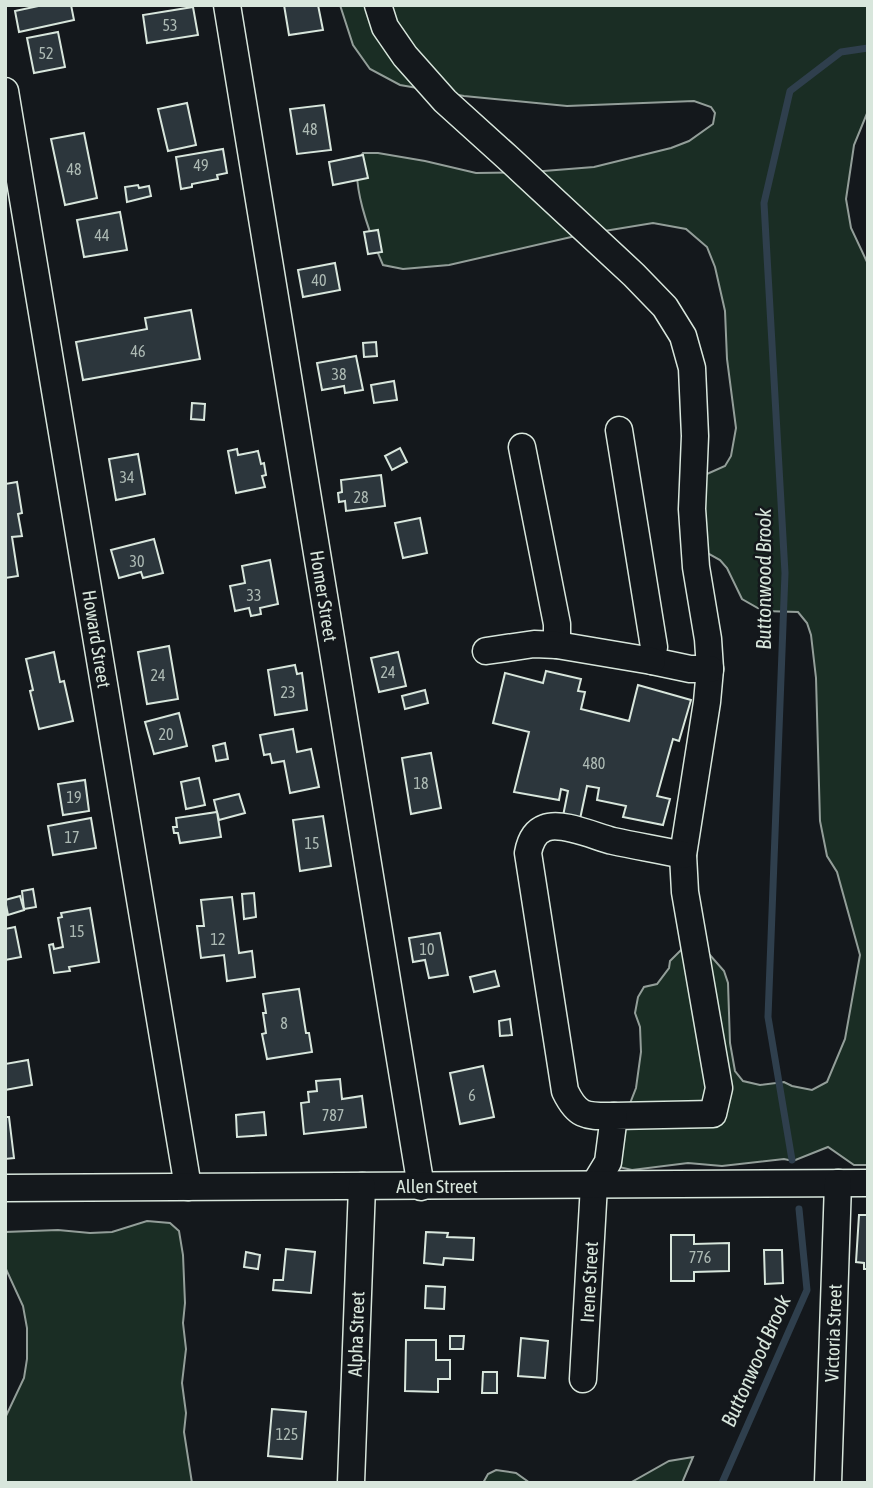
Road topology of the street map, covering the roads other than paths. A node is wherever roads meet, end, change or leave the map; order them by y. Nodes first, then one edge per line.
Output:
1 (227, 5) edge
2 (378, 5) edge
3 (5, 91) edge
4 (619, 430) dead end
5 (522, 447) dead end
6 (557, 645) junction
7 (486, 651) dead end
8 (652, 661) junction
9 (710, 669) junction
10 (683, 855) junction
11 (614, 1116) junction
12 (838, 1183) junction
13 (868, 1183) edge
14 (594, 1185) junction
15 (362, 1186) junction
16 (421, 1186) junction
17 (188, 1187) junction
18 (5, 1188) edge
19 (583, 1379) dead end
20 (351, 1483) edge
21 (828, 1483) edge

1 - 16 street, Homer Street
2 - 9 street
3 - 17 street, Howard Street
4 - 8 street
5 - 6 street
6 - 7 street
6 - 8 street
8 - 9 street
9 - 10 street
10 - 11 street
10 - 11 street
11 - 14 street
12 - 13 street, Allen Street
12 - 14 street, Allen Street
12 - 21 street, Victoria Street
14 - 16 street, Allen Street
14 - 19 street, Irene Street
15 - 16 street, Allen Street
15 - 17 street, Allen Street
15 - 20 street, Alpha Street
17 - 18 street, Allen Street

